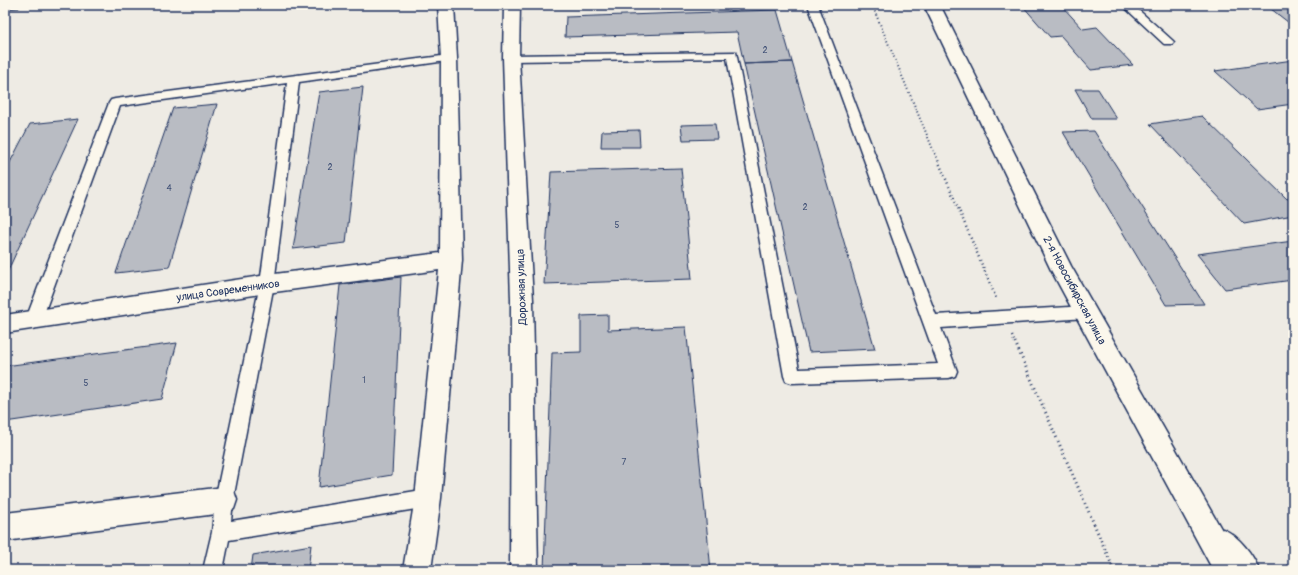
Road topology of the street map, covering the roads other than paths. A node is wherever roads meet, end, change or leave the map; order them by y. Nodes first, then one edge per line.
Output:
1 (446, 5) edge
2 (512, 5) edge
3 (813, 5) edge
4 (932, 5) edge
5 (1127, 5) edge
6 (1168, 42) dead end
7 (449, 58) junction
8 (511, 58) junction
9 (294, 78) junction
10 (451, 260) junction
11 (267, 284) junction
12 (1086, 312) junction
13 (34, 319) junction
14 (931, 322) junction
15 (5, 324) edge
16 (428, 498) junction
17 (224, 500) junction
18 (1201, 517) junction
19 (5, 527) edge
20 (221, 532) junction
21 (213, 570) edge
22 (418, 570) edge
23 (524, 570) edge
24 (1229, 570) edge
25 (1245, 570) edge

1 - 7 street
2 - 8 street, Дорожная улица
3 - 14 lane
4 - 12 street, 2-я Новосибирская улица
5 - 6 lane
7 - 9 lane
7 - 10 street
8 - 14 lane
8 - 23 street, Дорожная улица
9 - 11 lane
9 - 13 lane
10 - 11 street, улица Современников
10 - 16 street
11 - 13 street, улица Современников
11 - 17 lane
12 - 14 lane
12 - 18 street, 2-я Новосибирская улица
13 - 15 street, улица Современников
16 - 20 lane
16 - 22 street
17 - 19 street
17 - 20 lane
18 - 24 street, 2-я Новосибирская улица
18 - 25 street
20 - 21 lane

